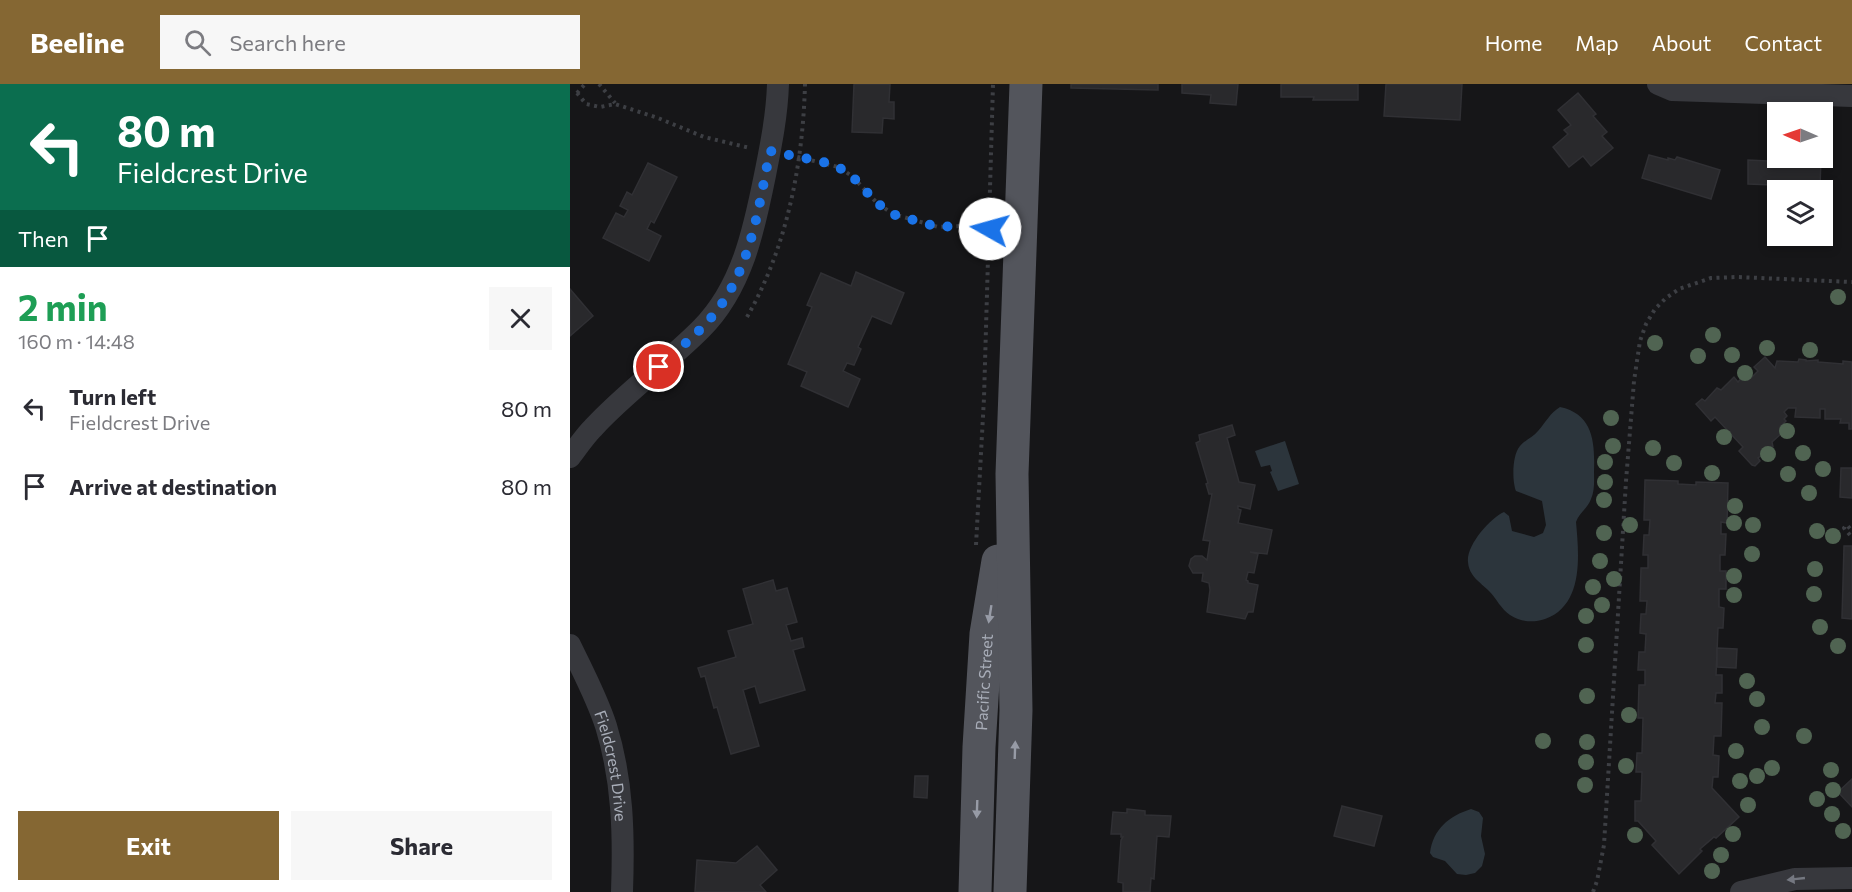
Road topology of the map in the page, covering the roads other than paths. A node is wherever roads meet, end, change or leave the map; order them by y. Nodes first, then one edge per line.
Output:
1 (778, 84) edge
2 (1026, 84) edge
3 (1658, 84) edge
4 (1852, 96) edge
5 (570, 457) edge
6 (1012, 474) junction
7 (570, 645) edge
8 (1852, 878) edge
9 (622, 892) edge
10 (975, 892) edge
11 (1010, 892) edge
12 (1741, 892) edge

1 - 5 street
2 - 6 main road, Pacific Street
3 - 4 street
6 -> 10 main road, Pacific Street
11 -> 6 main road, Pacific Street
7 - 9 street, Fieldcrest Drive
8 -> 12 street

